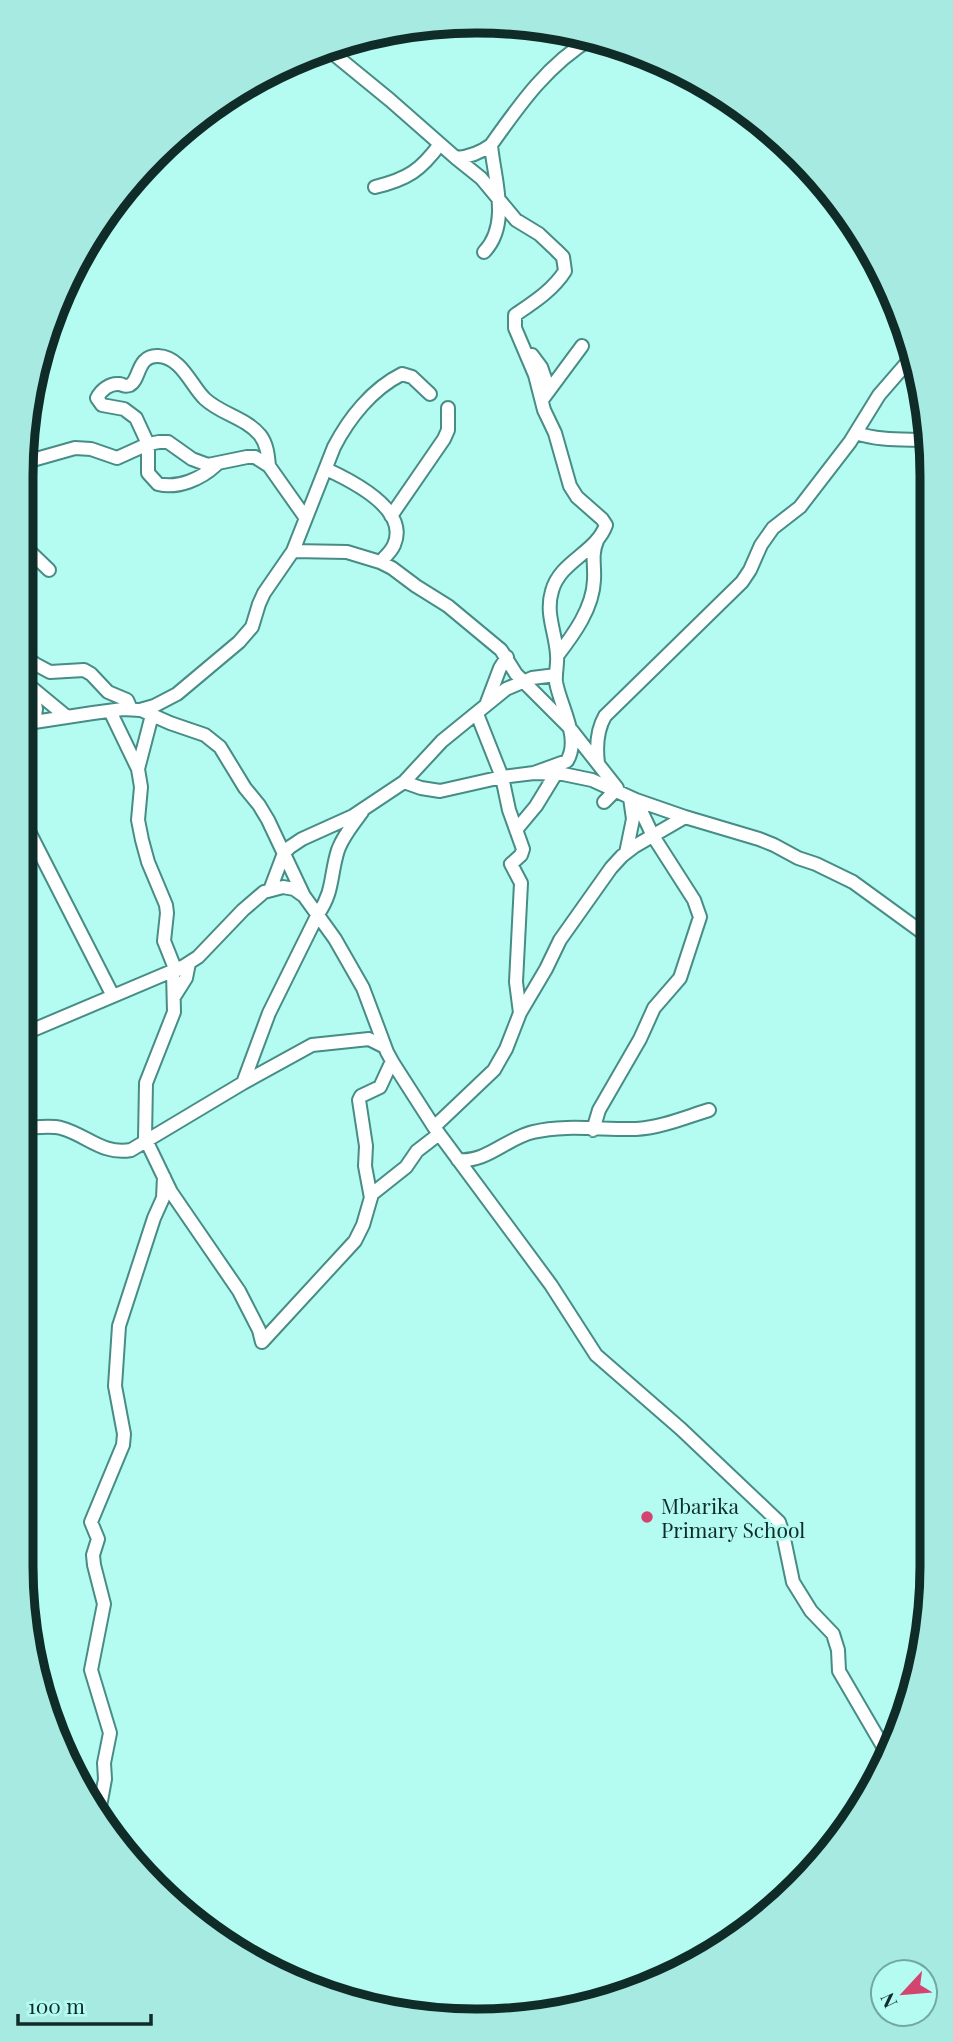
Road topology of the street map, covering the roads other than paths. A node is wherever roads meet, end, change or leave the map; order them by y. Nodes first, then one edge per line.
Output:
1 (580, 46) edge
2 (336, 56) edge
3 (440, 144) junction
4 (491, 145) junction
5 (456, 158) junction
6 (375, 187) dead end
7 (498, 199) junction
8 (484, 252) dead end
9 (582, 346) dead end
10 (905, 364) edge
11 (430, 394) dead end
12 (546, 395) junction
13 (448, 408) dead end
14 (856, 433) junction
15 (918, 440) edge
16 (148, 444) junction
17 (34, 458) edge
18 (216, 465) junction
19 (269, 466) junction
20 (326, 469) junction
21 (391, 516) junction
22 (306, 517) junction
23 (598, 539) junction
24 (293, 551) junction
25 (33, 554) edge
26 (380, 562) junction
27 (50, 570) dead end
28 (557, 656) junction
29 (507, 657) junction
30 (33, 662) edge
31 (556, 675) junction
32 (524, 681) junction
33 (33, 691) edge
34 (33, 695) edge
35 (110, 711) junction
36 (141, 711) junction
37 (33, 713) edge
38 (481, 714) junction
39 (67, 717) junction
40 (33, 723) edge
41 (569, 727) junction
42 (592, 748) junction
43 (567, 761) junction
44 (138, 769) junction
45 (534, 773) junction
46 (554, 773) junction
47 (502, 777) junction
48 (404, 782) junction
49 (625, 794) junction
50 (604, 802) dead end
51 (366, 806) junction
52 (685, 817) junction
53 (516, 830) junction
54 (653, 836) junction
55 (33, 839) edge
56 (284, 853) junction
57 (626, 853) junction
58 (270, 890) junction
59 (304, 895) junction
60 (318, 914) junction
61 (920, 931) edge
62 (189, 963) junction
63 (174, 971) junction
64 (113, 996) junction
65 (174, 998) junction
66 (520, 1013) junction
67 (33, 1030) edge
68 (385, 1047) junction
69 (392, 1061) junction
70 (243, 1083) junction
71 (709, 1110) dead end
72 (33, 1128) edge
73 (436, 1130) junction
74 (593, 1130) junction
75 (146, 1142) junction
76 (458, 1160) junction
77 (164, 1177) junction
78 (370, 1198) junction
79 (882, 1744) edge
80 (101, 1800) edge

1 - 4 street
2 - 3 street
3 - 5 street
3 - 6 street
4 - 5 street
4 - 7 street
5 - 7 street
7 - 8 street
7 - 12 street
9 - 12 street
10 - 14 street
11 - 20 street
12 - 23 street
13 - 21 street
14 - 15 street
14 - 42 street
16 - 17 street
16 - 18 street
16 - 18 street
16 - 19 street
18 - 19 street
19 - 22 street
20 - 21 street
20 - 22 street
21 - 26 street
22 - 24 street
23 - 28 street
23 - 28 street
24 - 26 street
24 - 36 street
25 - 27 street
26 - 29 street
28 - 31 street
29 - 32 street
29 - 38 street
30 - 36 street
31 - 32 street
31 - 41 street
32 - 38 street
32 - 41 street
33 - 39 street
34 - 37 street
35 - 36 street
35 - 39 street
35 - 44 street
36 - 44 street
36 - 56 street
38 - 47 street
38 - 48 street
39 - 40 street
41 - 42 street
41 - 43 street
42 - 43 street
42 - 49 street
43 - 45 street
43 - 46 street
44 - 63 street
45 - 46 street
45 - 47 street
46 - 49 street
46 - 53 street
47 - 48 street
47 - 53 street
48 - 51 street
49 - 50 street
49 - 52 street
49 - 54 street
49 - 57 street
51 - 56 street
51 - 60 street
52 - 54 street
52 - 61 street
53 - 66 street
54 - 57 street
54 - 74 street
55 - 64 street
56 - 58 street
56 - 59 street
57 - 66 street
58 - 59 street
58 - 62 street
59 - 60 street
60 - 68 street
60 - 70 street
62 - 63 street
62 - 65 street
63 - 64 street
63 - 65 street
64 - 67 street
65 - 75 street
66 - 73 street
68 - 69 street
68 - 70 street
69 - 73 street
69 - 78 street
70 - 75 street
71 - 74 street
72 - 75 street
73 - 76 street
73 - 78 street
74 - 76 street
75 - 77 street
76 - 79 street
77 - 78 street
77 - 80 street

